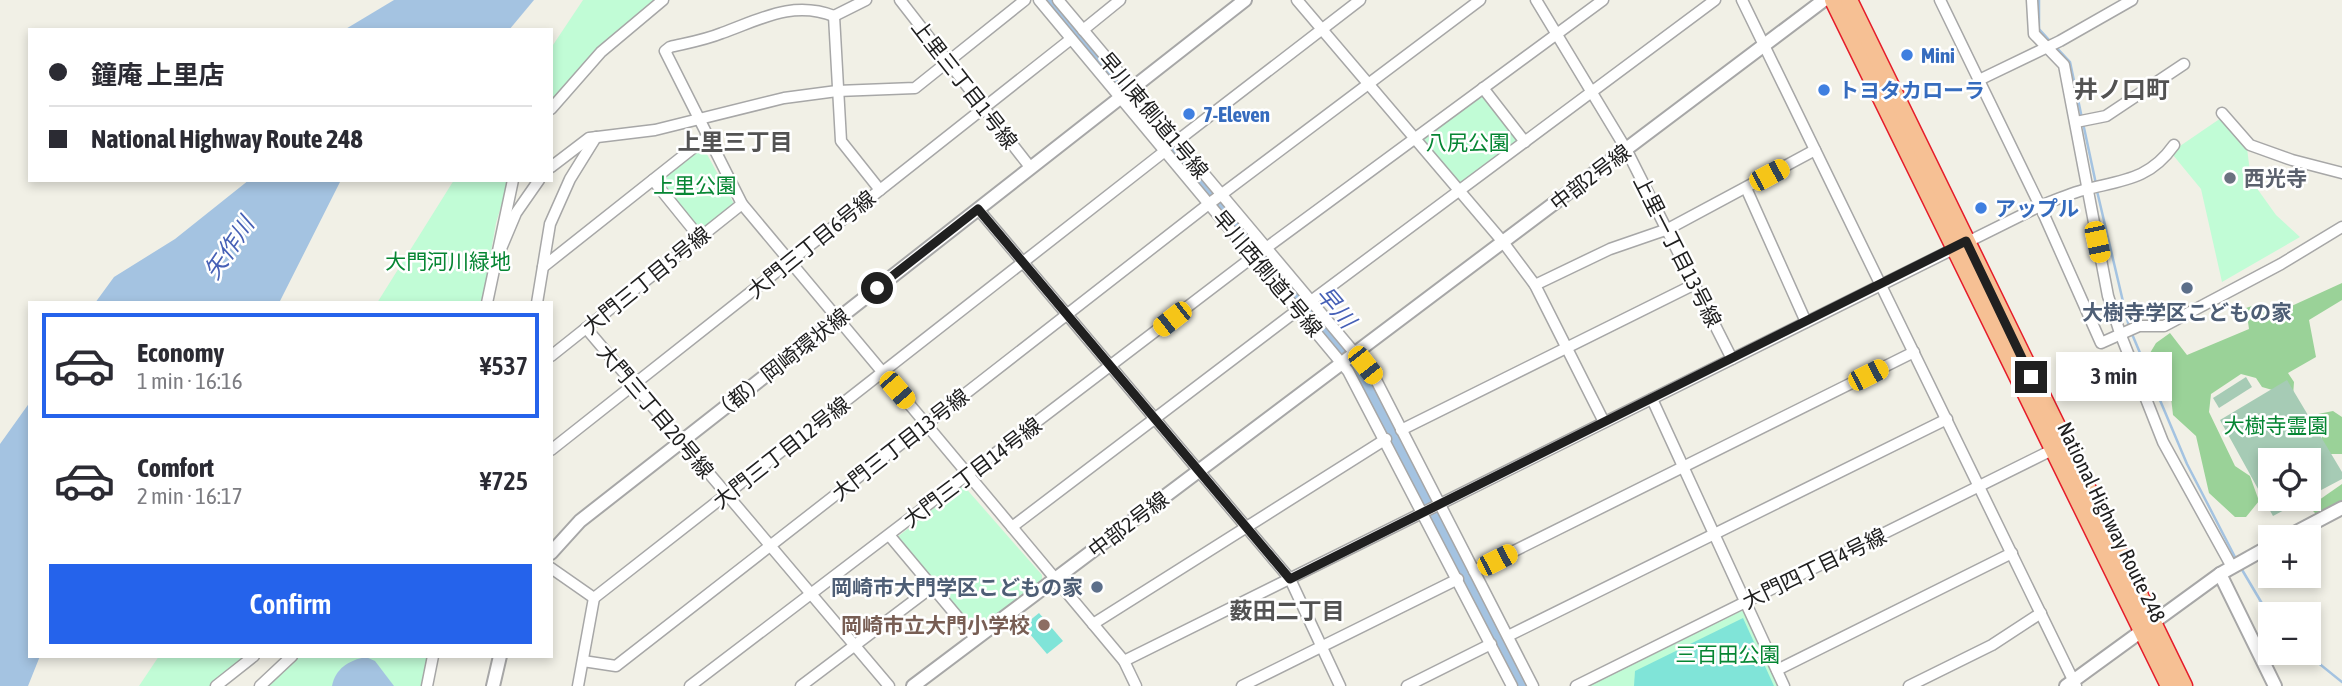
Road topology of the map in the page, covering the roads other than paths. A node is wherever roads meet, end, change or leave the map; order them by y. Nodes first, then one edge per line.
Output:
1 (663, 0) edge
2 (866, 0) edge
3 (900, 0) edge
4 (1025, 0) edge
5 (1039, 0) edge
6 (1058, 0) edge
7 (1120, 0) edge
8 (1245, 0) edge
9 (1297, 0) edge
10 (1360, 0) edge
11 (1480, 0) edge
12 (1536, 0) edge
13 (1603, 0) edge
14 (1715, 0) edge
15 (1742, 0) edge
16 (1824, 0) edge
17 (1833, 0) edge
18 (1849, 0) edge
19 (1940, 0) edge
20 (2032, 0) edge
21 (2132, 0) edge
22 (834, 16) junction
23 (1322, 29) junction
24 (1083, 30) junction
25 (1557, 34) junction
26 (1071, 39) junction
27 (1765, 45) junction
28 (2046, 47) junction
29 (947, 62) junction
30 (2184, 64) dead end
31 (1979, 80) junction
32 (1369, 83) junction
33 (1132, 88) junction
34 (1483, 88) junction
35 (837, 91) junction
36 (1592, 92) junction
37 (1120, 97) junction
38 (553, 107) edge
39 (984, 108) junction
40 (2222, 113) dead end
41 (699, 119) junction
42 (2076, 122) junction
43 (596, 137) junction
44 (707, 137) junction
45 (1415, 138) junction
46 (1177, 141) junction
47 (1525, 142) junction
48 (2174, 145) dead end
49 (1626, 149) junction
50 (1815, 150) junction
51 (1165, 151) junction
52 (553, 165) edge
53 (1030, 167) junction
54 (2342, 173) edge
55 (653, 180) junction
56 (513, 182) edge
57 (538, 182) edge
58 (1746, 188) junction
59 (2086, 189) junction
60 (880, 190) junction
61 (1460, 191) junction
62 (1222, 194) junction
63 (1210, 203) junction
64 (742, 204) junction
65 (2039, 206) junction
66 (978, 209) junction
67 (2342, 227) edge
68 (1668, 229) junction
69 (699, 238) junction
70 (1503, 242) junction
71 (1961, 244) junction
72 (1266, 248) junction
73 (496, 253) junction
74 (1254, 257) junction
75 (790, 261) junction
76 (1023, 262) junction
77 (543, 267) junction
78 (1695, 284) junction
79 (1535, 285) junction
80 (1881, 285) junction
81 (487, 301) edge
82 (537, 301) edge
83 (1311, 301) junction
84 (1299, 309) junction
85 (1067, 315) junction
86 (837, 319) junction
87 (1806, 322) junction
88 (586, 328) junction
89 (2120, 333) junction
90 (1567, 348) junction
91 (1914, 352) junction
92 (1355, 353) junction
93 (553, 354) edge
94 (1732, 359) junction
95 (1342, 363) junction
96 (1111, 367) junction
97 (882, 373) junction
98 (634, 385) junction
99 (1652, 398) junction
100 (1154, 419) junction
101 (1947, 419) junction
102 (1604, 422) junction
103 (925, 424) junction
104 (1402, 430) junction
105 (1386, 439) junction
106 (682, 442) junction
107 (553, 448) edge
108 (2052, 450) junction
109 (1683, 467) junction
110 (1199, 471) junction
111 (968, 476) junction
112 (1979, 486) junction
113 (727, 495) junction
114 (1440, 504) junction
115 (2342, 508) edge
116 (1423, 513) junction
117 (2310, 525) edge
118 (1012, 527) junction
119 (1246, 527) junction
120 (1714, 534) junction
121 (889, 535) junction
122 (770, 546) junction
123 (553, 551) edge
124 (2012, 553) junction
125 (2258, 553) edge
126 (553, 569) edge
127 (2226, 570) junction
128 (1474, 571) junction
129 (1056, 579) junction
130 (1290, 579) junction
131 (1458, 579) junction
132 (932, 587) junction
133 (811, 595) junction
134 (594, 598) junction
135 (1745, 603) junction
136 (2041, 613) junction
137 (1093, 624) junction
138 (2148, 627) junction
139 (1508, 636) junction
140 (976, 639) junction
141 (1491, 644) junction
142 (855, 645) junction
143 (1321, 646) junction
144 (251, 658) edge
145 (290, 658) edge
146 (432, 658) edge
147 (500, 658) edge
148 (583, 661) junction
149 (1124, 661) junction
150 (1777, 670) junction
151 (2072, 684) edge
152 (216, 686) edge
153 (260, 686) edge
154 (427, 686) edge
155 (493, 686) edge
156 (579, 686) edge
157 (690, 686) edge
158 (801, 686) edge
159 (889, 686) edge
160 (914, 686) edge
161 (1136, 686) edge
162 (1242, 686) edge
163 (1340, 686) edge
164 (1407, 686) edge
165 (1512, 686) edge
166 (1534, 686) edge
167 (1576, 686) edge
168 (1784, 686) edge
169 (1909, 686) edge
170 (2169, 686) edge
171 (2184, 686) edge
172 (2275, 686) edge

1 - 38 street
2 - 22 street
3 - 29 street, 上里三丁目1号線
4 - 29 street
5 - 26 street, 早川西側道1号線
6 - 24 street, 早川東側道1号線
7 - 24 street
8 - 33 street, （都）岡崎環状線
9 - 23 street
10 - 23 street
11 - 32 street, 大門三丁目13号線
12 - 25 street, 上里一丁目13号線
13 - 25 street
14 - 36 street
15 - 27 street
16 - 27 street, 中部2号線
17 - 71 highway, National Highway Route 248
18 - 71 highway, National Highway Route 248
19 - 31 street
20 - 28 street
21 - 28 street
22 - 35 street
22 - 41 street
23 - 32 street
23 - 46 street
24 - 33 street, 早川東側道1号線
25 - 34 street
25 - 36 street, 上里一丁目13号線
26 - 37 street, 早川西側道1号線
26 - 39 street, 大門三丁目6号線
27 - 49 street, 中部2号線
27 - 50 street
28 - 31 street
28 - 42 street
29 - 35 street
29 - 39 street, 上里三丁目1号線
30 - 42 street
31 - 65 street
32 - 45 street
32 - 62 street, 大門三丁目13号線
33 - 37 street, （都）岡崎環状線
33 - 46 street, 早川東側道1号線
34 - 45 street
34 - 47 street
35 - 41 street
35 - 60 street
36 - 47 street
36 - 49 street, 上里一丁目13号線
37 - 51 street, 早川西側道1号線
37 - 53 street, （都）岡崎環状線
39 - 53 street, 上里三丁目1号線
39 - 60 street, 大門三丁目6号線
40 - 54 street
41 - 43 street
41 - 44 street
42 - 59 street
43 - 52 street
43 - 77 street
44 - 55 street
44 - 64 street
45 - 61 street
45 - 72 street
46 - 62 street, 早川東側道1号線
47 - 61 street
48 - 59 street
49 - 68 street, 上里一丁目13号線
49 - 70 street, 中部2号線
50 - 58 street
50 - 80 street
51 - 63 street, 早川西側道1号線
51 - 76 street, 大門三丁目12号線
53 - 66 street, （都）岡崎環状線
55 - 69 street
55 - 77 street
56 - 73 street
57 - 73 street
58 - 68 street
58 - 87 street
59 - 65 street
59 - 89 street
60 - 75 street, 大門三丁目6号線
61 - 70 street
61 - 83 street
62 - 63 street, 大門三丁目13号線
62 - 72 street, 早川東側道1号線
63 - 74 street, 早川西側道1号線
63 - 85 street, 大門三丁目13号線
64 - 69 street, 大門三丁目5号線
64 - 75 street
65 - 71 street
65 - 89 street
66 - 76 street
66 - 86 street, （都）岡崎環状線
67 - 89 street
68 - 78 street, 上里一丁目13号線
68 - 79 street
69 - 88 street, 大門三丁目5号線
70 - 79 street
70 - 92 street, 中部2号線
71 - 80 street
71 - 108 highway, National Highway Route 248
71 - 138 highway, National Highway Route 248
72 - 83 street, 早川東側道1号線
73 - 81 street
74 - 84 street, 早川西側道1号線
74 - 96 street, 大門三丁目14号線
75 - 86 street
75 - 98 street, 大門三丁目6号線
76 - 85 street
76 - 97 street, 大門三丁目12号線
77 - 82 street
78 - 90 street
78 - 94 street, 上里一丁目13号線
79 - 90 street
80 - 87 street
80 - 91 street
83 - 92 street, 早川東側道1号線
84 - 95 street, 早川西側道1号線
84 - 100 street
85 - 96 street
85 - 103 street, 大門三丁目13号線
86 - 97 street
86 - 106 street, （都）岡崎環状線
87 - 94 street
88 - 93 street, 大門三丁目5号線
88 - 98 street, 大門三丁目20号線
89 - 127 street
90 - 102 street
90 - 104 street
91 - 101 street
91 - 109 street
92 - 95 street, 中部2号線
92 - 104 street, 早川東側道1号線
94 - 99 street
95 - 105 street, 早川西側道1号線
95 - 110 street, 中部2号線
96 - 100 street
96 - 111 street, 大門三丁目14号線
97 - 103 street
97 - 113 street, 大門三丁目12号線
98 - 106 street, 大門三丁目20号線
98 - 107 street, 大門三丁目6号線
99 - 102 street
99 - 109 street
100 - 110 street
100 - 118 street
101 - 112 street
101 - 120 street
102 - 114 street
103 - 111 street
103 - 122 street, 大門三丁目13号線
104 - 114 street, 早川東側道1号線
105 - 116 street, 早川西側道1号線
105 - 119 street
106 - 113 street, 大門三丁目20号線
106 - 123 street, （都）岡崎環状線
108 - 112 street, 大門四丁目4号線
108 - 138 highway, National Highway Route 248
109 - 120 street
109 - 128 street
110 - 119 street
110 - 129 street, 中部2号線
111 - 118 street
111 - 121 street, 大門三丁目14号線
112 - 124 street
112 - 135 street, 大門四丁目4号線
113 - 122 street, 大門三丁目20号線
113 - 134 street, 大門三丁目12号線
114 - 116 street
114 - 128 street, 早川東側道1号線
115 - 117 street
116 - 130 street
116 - 131 street, 早川西側道1号線
118 - 129 street
119 - 130 street
119 - 137 street
120 - 135 street
120 - 139 street
121 - 132 street
121 - 133 street, 大門三丁目14号線
122 - 133 street, 大門三丁目20号線
122 - 148 street, 大門三丁目13号線
124 - 136 street
124 - 150 street
125 - 127 street
126 - 134 street
127 - 138 street
127 - 172 street
128 - 139 street
129 - 137 street
129 - 140 street, 中部2号線
130 - 143 street
130 - 149 street
131 - 141 street, 早川西側道1号線
131 - 143 street
132 - 140 street
132 - 142 street
133 - 142 street, 大門三丁目20号線
133 - 157 street, 大門三丁目14号線
134 - 148 street
135 - 150 street
135 - 167 street, 大門四丁目4号線
136 - 151 street
136 - 169 street
137 - 149 street
138 - 151 street
138 - 170 highway, National Highway Route 248
138 - 171 highway, National Highway Route 248
139 - 166 street
140 - 160 street, 中部2号線
141 - 164 street
141 - 165 street, 早川西側道1号線
142 - 158 street
142 - 159 street, 大門三丁目20号線
143 - 162 street
143 - 163 street
144 - 152 street
145 - 153 street
146 - 154 street
147 - 155 street
148 - 156 street
149 - 161 street
150 - 168 street

